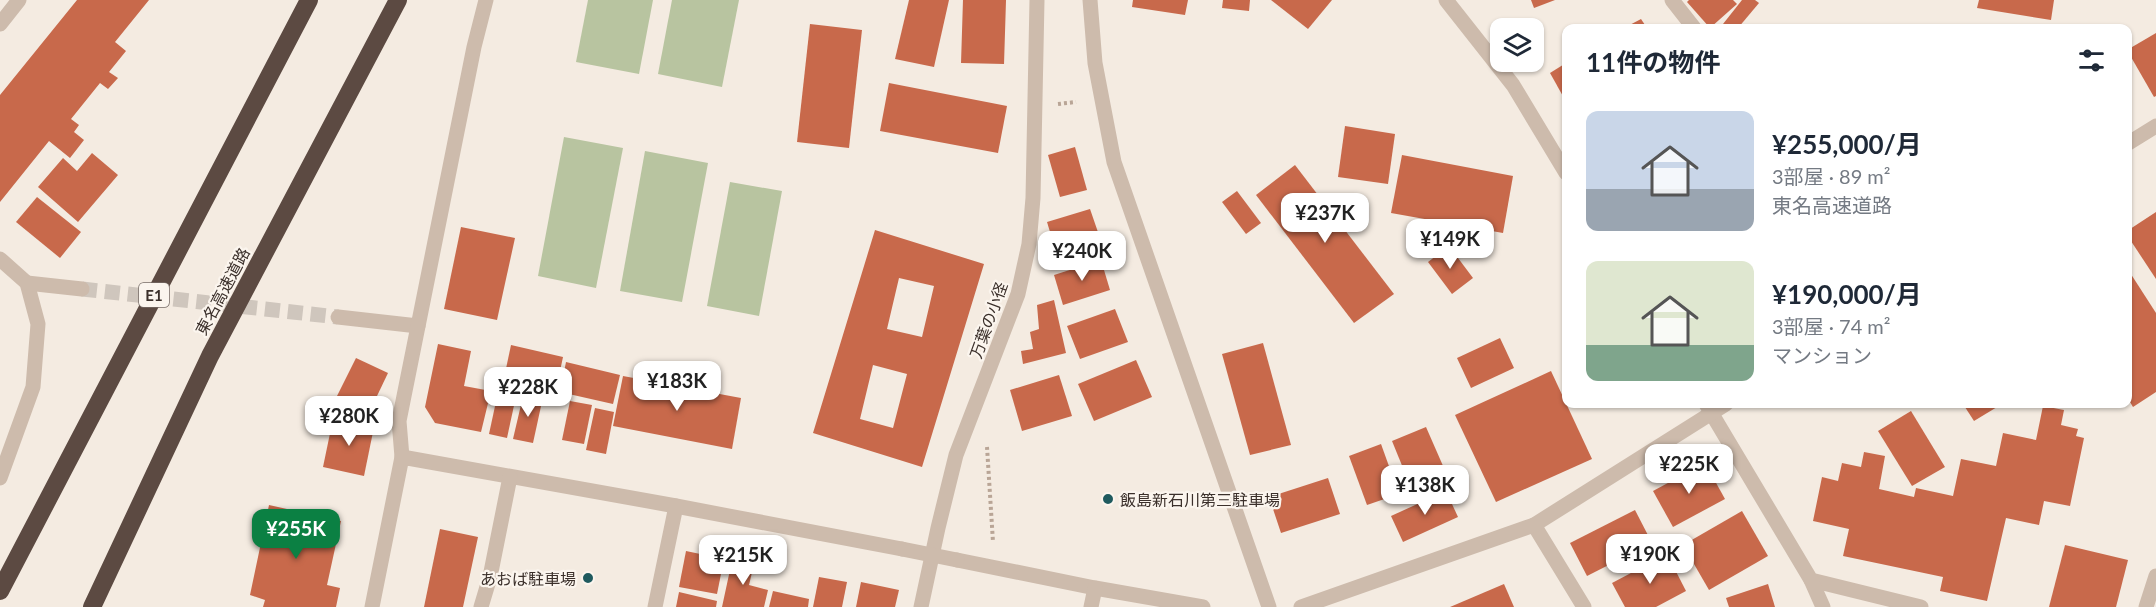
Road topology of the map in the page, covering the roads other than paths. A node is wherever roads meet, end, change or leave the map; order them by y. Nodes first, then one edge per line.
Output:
1 (19, 0) edge
2 (309, 0) edge
3 (399, 0) edge
4 (486, 0) edge
5 (1037, 0) edge
6 (1090, 0) edge
7 (1446, 0) edge
8 (1672, 0) edge
9 (0, 24) edge
10 (1691, 24) edge
11 (2156, 126) edge
12 (2132, 141) edge
13 (1562, 165) edge
14 (0, 259) edge
15 (27, 283) junction
16 (82, 289) tunnel mouth
17 (338, 317) tunnel mouth
18 (418, 326) junction
19 (1709, 408) edge
20 (402, 457) junction
21 (0, 477) edge
22 (510, 477) junction
23 (676, 506) junction
24 (1534, 525) junction
25 (2156, 576) edge
26 (1811, 580) junction
27 (1095, 588) junction
28 (0, 591) edge
29 (92, 607) edge
30 (372, 607) edge
31 (481, 607) edge
32 (655, 607) edge
33 (921, 607) edge
34 (1091, 607) edge
35 (1203, 607) edge
36 (1269, 607) edge
37 (1302, 607) edge
38 (1584, 607) edge
39 (1823, 607) edge
40 (1921, 607) edge
41 (2146, 607) edge

1 - 9 street
2 - 28 highway, E1
3 - 29 highway, 東名高速道路
4 - 18 street
5 - 33 street, 万葉の小径
6 - 36 street
7 - 13 street
8 - 10 street
11 - 12 street
14 - 15 street
15 - 16 street
15 - 21 street
17 - 18 street
18 - 20 street
19 - 24 street
19 - 26 street
20 - 22 street
20 - 30 street
22 - 23 street
22 - 31 street
23 - 27 street, bridge
23 - 32 street
24 - 37 street
24 - 38 street
25 - 41 street
26 - 39 street
26 - 40 street
27 - 34 street
27 - 35 street

